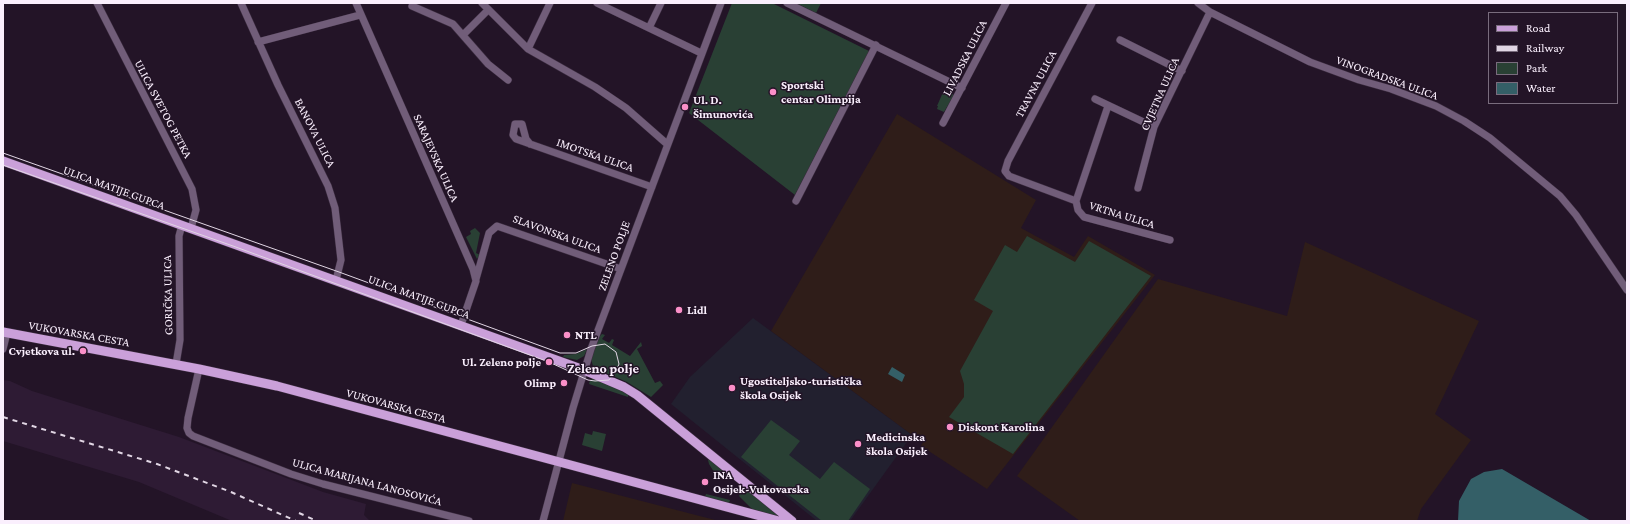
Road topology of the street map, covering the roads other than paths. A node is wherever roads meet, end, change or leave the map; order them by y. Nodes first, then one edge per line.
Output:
1 (97, 3) edge
2 (241, 3) edge
3 (356, 3) edge
4 (482, 3) edge
5 (550, 3) edge
6 (597, 3) edge
7 (661, 3) edge
8 (721, 3) edge
9 (787, 3) edge
10 (1006, 3) edge
11 (1092, 3) edge
12 (1198, 3) edge
13 (606, 5) edge
14 (412, 6) dead end
15 (488, 10) junction
16 (1210, 12) junction
17 (360, 15) junction
18 (649, 28) junction
19 (463, 35) junction
20 (1120, 40) dead end
21 (258, 42) junction
22 (876, 45) junction
23 (528, 50) junction
24 (701, 53) junction
25 (1182, 71) junction
26 (508, 80) dead end
27 (962, 88) junction
28 (1095, 99) dead end
29 (1108, 106) junction
30 (943, 123) dead end
31 (1154, 127) junction
32 (530, 144) dead end
33 (668, 144) junction
34 (3, 161) edge
35 (1009, 176) joint
36 (652, 186) junction
37 (1138, 188) dead end
38 (796, 201) dead end
39 (1076, 202) junction
40 (182, 225) junction
41 (191, 228) junction
42 (1170, 240) dead end
43 (621, 269) junction
44 (336, 280) junction
45 (476, 281) junction
46 (1627, 290) edge
47 (461, 325) junction
48 (5, 333) edge
49 (3, 349) edge
50 (176, 364) junction
51 (199, 369) junction
52 (584, 370) junction
53 (558, 461) junction
54 (469, 521) edge
55 (543, 521) edge
56 (779, 521) edge
57 (792, 521) edge

1 - 41 street, ULICA SVETOG PETKA
2 - 21 street, BANOVA ULICA
3 - 17 street, SARAJEVSKA ULICA
4 - 15 street
5 - 23 street
6 - 13 street
7 - 18 street
8 - 24 street, ZELENO POLJE
9 - 22 street
10 - 27 street, LIVADSKA ULICA
11 - 35 street, TRAVNA ULICA
12 - 16 street, VINOGRADSKA ULICA
13 - 18 street
14 - 19 street
15 - 19 street
15 - 23 street
16 - 25 street, CVJETNA ULICA
16 - 46 street, VINOGRADSKA ULICA
17 - 21 street
17 - 45 street, SARAJEVSKA ULICA
18 - 24 street
19 - 26 street
20 - 25 street
21 - 44 street, BANOVA ULICA
22 - 27 street
22 - 38 street
23 - 33 street
24 - 33 street, ZELENO POLJE
25 - 31 street, CVJETNA ULICA
27 - 30 street, LIVADSKA ULICA
28 - 29 street
29 - 31 street
29 - 39 street, VRTNA ULICA
31 - 37 street, CVJETNA ULICA
32 - 36 street, IMOTSKA ULICA
33 - 36 street, ZELENO POLJE
34 - 40 main road, ULICA MATIJE GUPCA
35 - 39 street, VRTNA ULICA
36 - 43 street, ZELENO POLJE
39 - 42 street, VRTNA ULICA
40 - 41 main road, ULICA MATIJE GUPCA
40 - 50 street, GORIČKA ULICA
41 - 44 main road, ULICA MATIJE GUPCA
43 - 45 street, SLAVONSKA ULICA
43 - 52 street, ZELENO POLJE
44 - 47 main road, ULICA MATIJE GUPCA
45 - 47 street
47 - 52 main road, ULICA MATIJE GUPCA
48 - 49 street
48 - 50 main road, VUKOVARSKA CESTA
50 - 51 main road, VUKOVARSKA CESTA
51 - 53 main road, VUKOVARSKA CESTA
51 - 54 street, ULICA MARIJANA LANOSOVIĆA
52 - 53 street, ZELENO POLJE
52 - 57 main road, ULICA MATIJE GUPCA
53 - 55 street, ZELENO POLJE
53 - 56 main road, VUKOVARSKA CESTA

